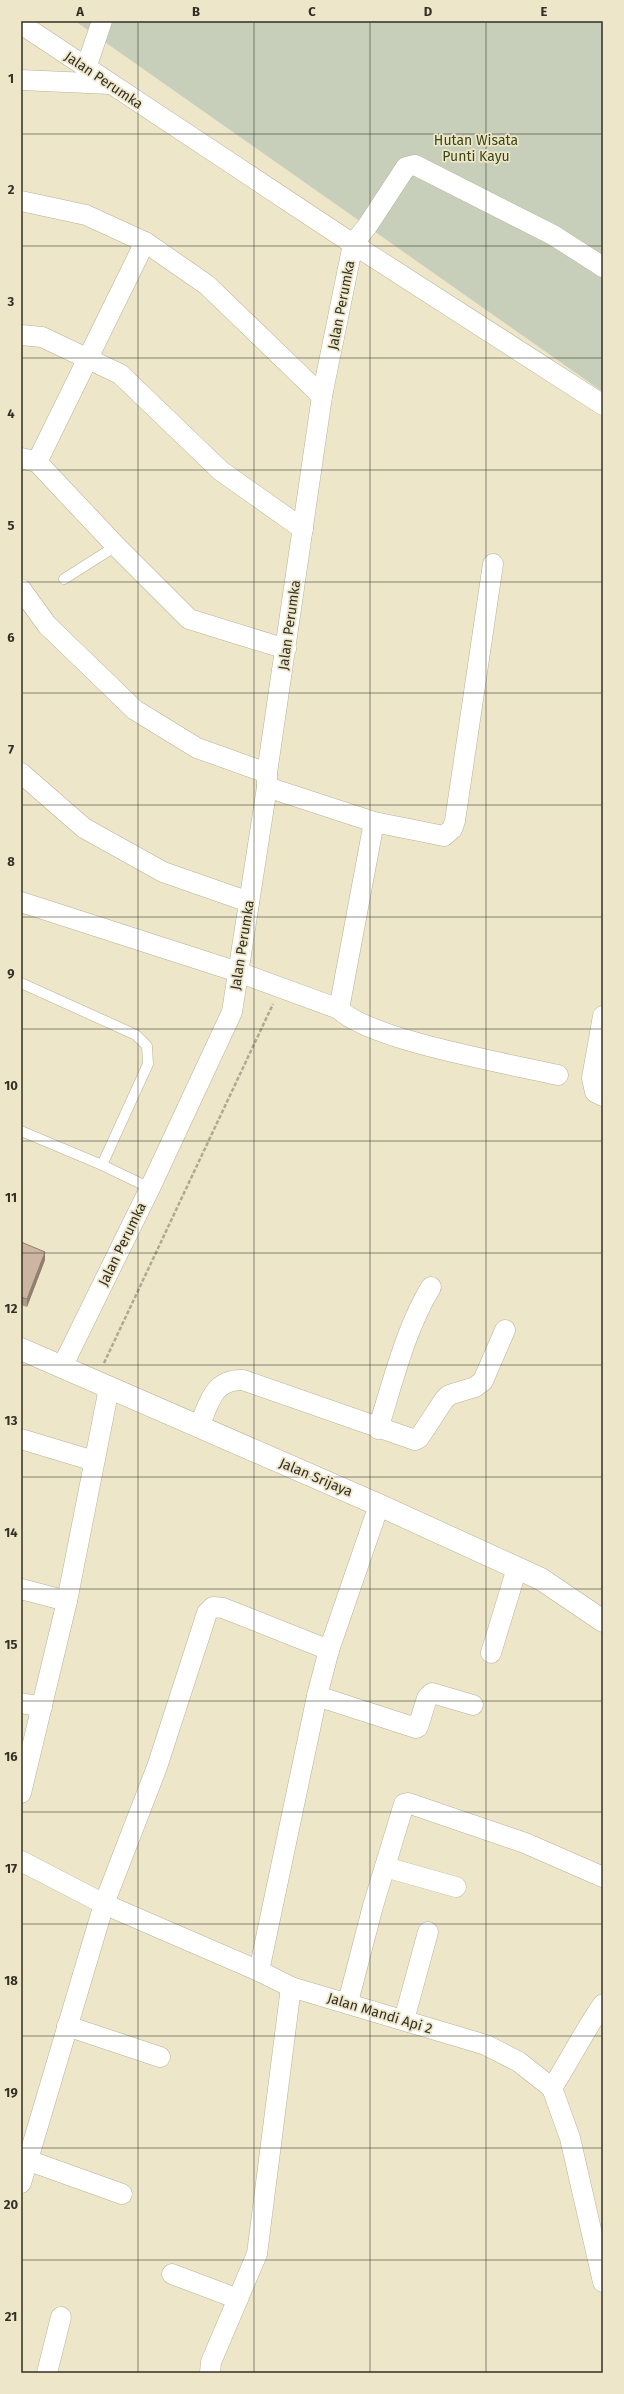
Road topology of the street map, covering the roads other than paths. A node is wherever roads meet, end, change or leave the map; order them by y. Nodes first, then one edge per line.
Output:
1 (102, 21) edge
2 (21, 24) edge
3 (86, 68) junction
4 (21, 80) edge
5 (110, 84) junction
6 (21, 201) edge
7 (145, 242) junction
8 (353, 244) junction
9 (603, 267) edge
10 (21, 335) edge
11 (88, 357) junction
12 (322, 396) junction
13 (603, 405) edge
14 (29, 460) edge
15 (303, 529) junction
16 (116, 546) junction
17 (493, 564) dead end
18 (64, 579) dead end
19 (21, 589) edge
20 (286, 649) junction
21 (21, 773) edge
22 (267, 780) junction
23 (374, 822) junction
24 (21, 902) edge
25 (249, 902) junction
26 (238, 972) junction
27 (21, 983) edge
28 (339, 1009) junction
29 (603, 1016) edge
30 (558, 1075) dead end
31 (603, 1096) edge
32 (21, 1131) edge
33 (102, 1165) junction
34 (150, 1188) junction
35 (431, 1287) dead end
36 (505, 1330) dead end
37 (21, 1349) edge
38 (62, 1367) junction
39 (102, 1385) junction
40 (199, 1427) junction
41 (378, 1428) junction
42 (21, 1439) edge
43 (94, 1461) junction
44 (379, 1505) junction
45 (517, 1568) junction
46 (21, 1589) edge
47 (67, 1601) junction
48 (603, 1621) edge
49 (329, 1650) junction
50 (491, 1653) dead end
51 (317, 1696) junction
52 (21, 1703) edge
53 (474, 1705) dead end
54 (42, 1707) junction
55 (21, 1793) edge
56 (21, 1861) edge
57 (385, 1867) junction
58 (603, 1877) edge
59 (456, 1887) dead end
60 (104, 1904) junction
61 (428, 1932) dead end
62 (259, 1971) junction
63 (291, 1987) junction
64 (348, 2002) junction
65 (603, 2004) edge
66 (404, 2020) junction
67 (68, 2026) junction
68 (160, 2057) dead end
69 (552, 2088) junction
70 (27, 2160) junction
71 (21, 2182) edge
72 (122, 2194) dead end
73 (597, 2223) edge
74 (172, 2274) dead end
75 (603, 2282) edge
76 (238, 2299) junction
77 (61, 2317) dead end
78 (47, 2373) edge
79 (210, 2373) edge

1 - 3 street
2 - 3 street, Jalan Perumka
3 - 5 street, Jalan Perumka
4 - 5 street
5 - 8 street, Jalan Perumka
6 - 7 street
7 - 11 street
7 - 12 street
8 - 9 street
8 - 12 street, Jalan Perumka
8 - 13 street
10 - 11 street
11 - 14 street
11 - 15 street
12 - 15 street, Jalan Perumka
14 - 16 street
15 - 20 street, Jalan Perumka
16 - 18 lane
16 - 20 street
17 - 23 street
19 - 22 street
20 - 22 street, Jalan Perumka
21 - 25 street
22 - 23 street
22 - 25 street, Jalan Perumka
23 - 28 street
24 - 26 street
25 - 26 street, Jalan Perumka
26 - 28 street
26 - 34 street, Jalan Perumka
27 - 33 lane
28 - 30 street
29 - 31 street
32 - 33 lane
33 - 34 lane
34 - 38 street, Jalan Perumka
35 - 41 street
36 - 41 street
37 - 38 street, Jalan Srijaya
38 - 39 street, Jalan Srijaya
39 - 40 street, Jalan Srijaya
39 - 43 street
40 - 41 street
40 - 44 street, Jalan Srijaya
42 - 43 street
43 - 47 street
44 - 45 street, Jalan Srijaya
44 - 49 street
45 - 48 street, Jalan Srijaya
45 - 50 street
46 - 47 street
47 - 54 street
49 - 51 street
49 - 60 street
51 - 53 street
51 - 62 street
52 - 54 street
54 - 55 street
56 - 60 street, Jalan Mandi Api 2
57 - 58 street
57 - 59 street
57 - 64 street
60 - 62 street, Jalan Mandi Api 2
60 - 67 street
61 - 66 street
62 - 63 street, Jalan Mandi Api 2
63 - 64 street, Jalan Mandi Api 2
63 - 76 street
64 - 66 street, Jalan Mandi Api 2
65 - 69 street
66 - 69 street, Jalan Mandi Api 2
67 - 68 street
67 - 70 street
69 - 73 street
70 - 71 street
70 - 72 street
73 - 75 street
74 - 76 street
76 - 79 street
77 - 78 street

